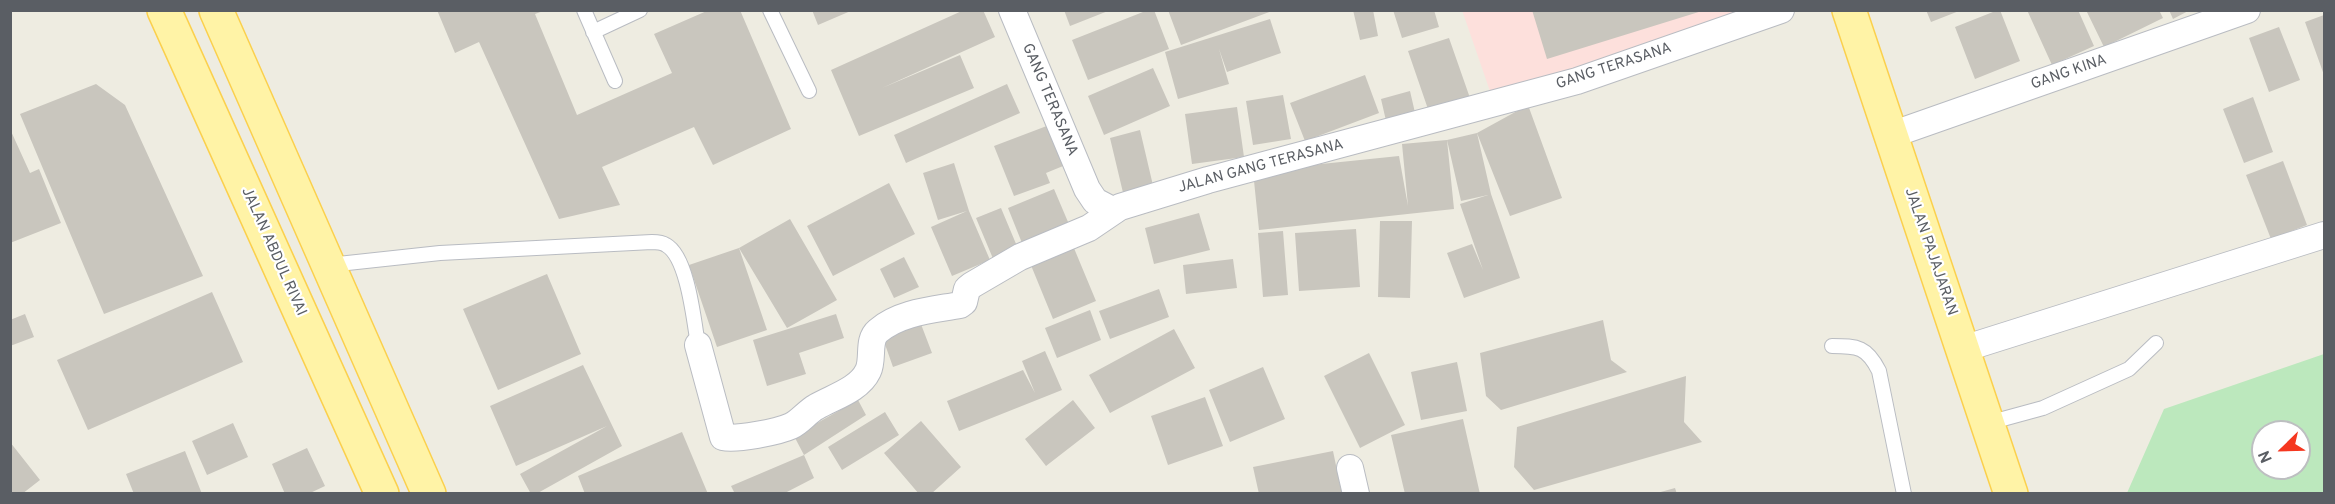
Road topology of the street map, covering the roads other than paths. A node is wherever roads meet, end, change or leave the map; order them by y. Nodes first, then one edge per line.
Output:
1 (164, 10) edge
2 (216, 10) edge
3 (584, 10) edge
4 (640, 10) edge
5 (770, 10) edge
6 (1012, 10) edge
7 (1781, 10) edge
8 (1849, 10) edge
9 (2247, 10) edge
10 (593, 32) junction
11 (615, 81) dead end
12 (809, 91) dead end
13 (1444, 118) joint
14 (1891, 135) junction
15 (1114, 211) junction
16 (2325, 235) edge
17 (327, 265) junction
18 (2156, 343) dead end
19 (698, 345) joint
20 (1832, 346) dead end
21 (1963, 349) junction
22 (1988, 423) junction
23 (1350, 468) dead end
24 (382, 494) edge
25 (429, 494) edge
26 (1356, 494) edge
27 (1904, 494) edge
28 (2012, 494) edge

1 - 24 main road, JALAN ABDUL RIVAI
2 - 17 main road
3 - 10 lane
4 - 10 lane
5 - 12 lane
6 - 15 street, GANG TERASANA
7 - 13 street, GANG TERASANA
8 - 14 main road, JALAN PAJAJARAN
9 - 14 street, GANG KINA
10 - 11 lane
13 - 15 street, JALAN GANG TERASANA
14 - 21 main road, JALAN PAJAJARAN
15 - 19 street, JALAN GANG TERASANA
16 - 21 street
17 - 19 lane
17 - 25 main road
18 - 22 lane
20 - 27 lane
21 - 22 main road, JALAN PAJAJARAN
22 - 28 main road, JALAN PAJAJARAN
23 - 26 street

